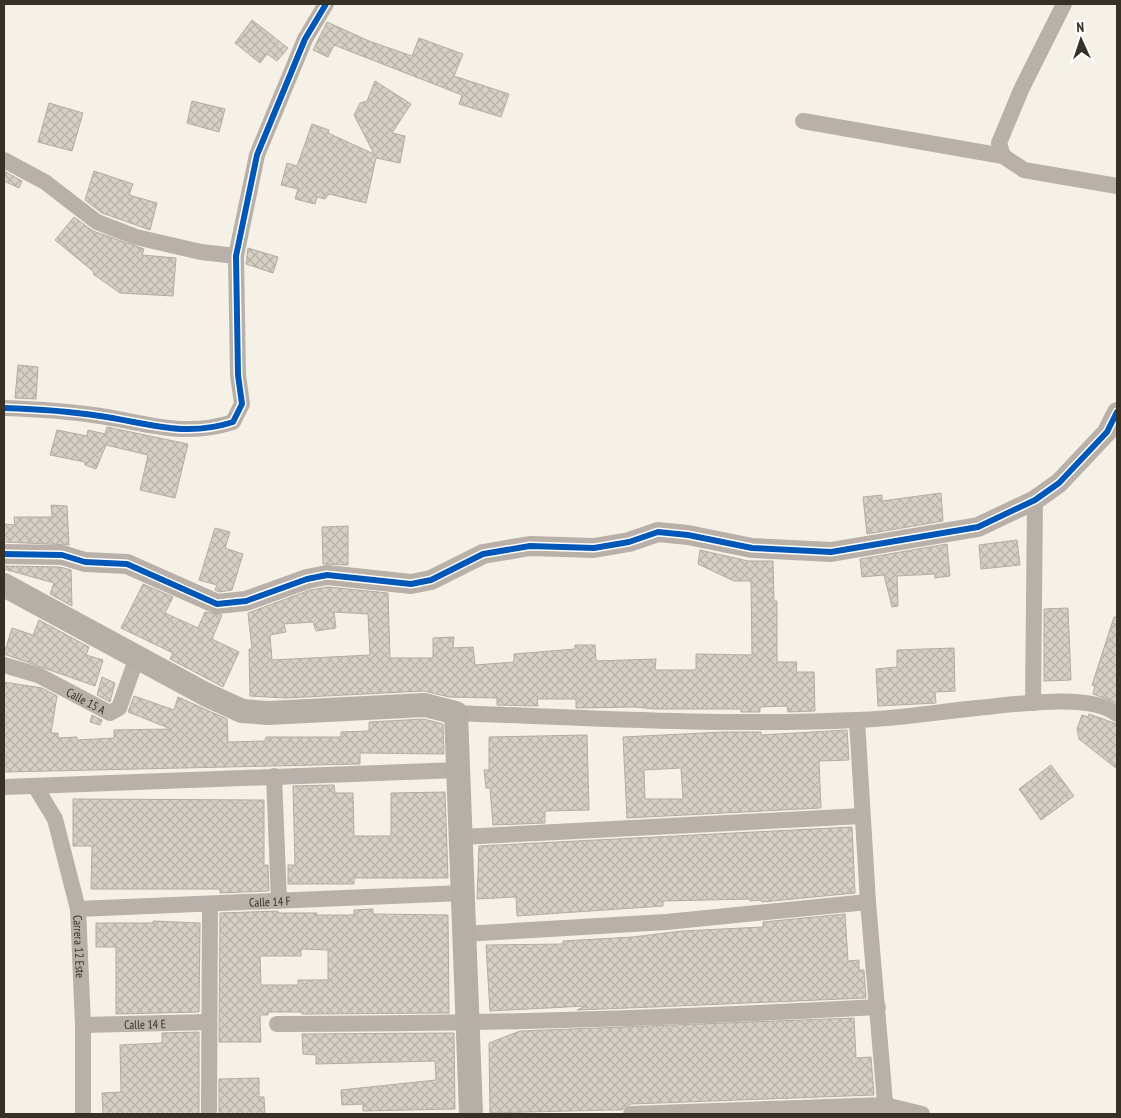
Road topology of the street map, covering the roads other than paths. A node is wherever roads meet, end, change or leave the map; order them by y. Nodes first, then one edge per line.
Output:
1 (326, 4) edge
2 (1064, 4) edge
3 (803, 121) dead end
4 (1003, 156) junction
5 (4, 160) edge
6 (1117, 186) edge
7 (236, 256) junction
8 (4, 408) edge
9 (1117, 412) edge
10 (1034, 500) junction
11 (4, 554) edge
12 (5, 590) edge
13 (137, 657) junction
14 (4, 665) edge
15 (1034, 702) junction
16 (456, 713) junction
17 (1117, 714) edge
18 (857, 720) junction
19 (458, 770) junction
20 (274, 776) junction
21 (35, 786) junction
22 (4, 787) edge
23 (862, 816) junction
24 (461, 837) junction
25 (463, 893) junction
26 (279, 901) junction
27 (868, 902) junction
28 (210, 904) junction
29 (78, 909) junction
30 (464, 934) junction
31 (878, 1007) junction
32 (209, 1022) junction
33 (277, 1024) dead end
34 (468, 1024) junction
35 (83, 1025) junction
36 (886, 1110) edge
37 (83, 1114) edge
38 (209, 1114) edge
39 (471, 1114) edge
40 (631, 1114) edge
41 (922, 1114) edge

1 - 7 street
2 - 4 street
3 - 4 street
4 - 6 street
5 - 7 street
7 - 8 street
9 - 10 street
10 - 11 street
10 - 15 street
12 - 13 main road
13 - 14 street, Calle 15 A
13 - 16 main road
15 - 17 street
15 - 18 street
16 - 18 street
16 - 19 main road
18 - 23 street
19 - 20 street
19 - 24 main road
20 - 21 street
20 - 26 street
21 - 22 street
21 - 29 street, Carrera 12 Este
23 - 24 street
23 - 27 street
24 - 25 main road
25 - 26 street, Calle 14 F
25 - 30 main road
26 - 28 street, Calle 14 F
27 - 30 street
27 - 31 street
28 - 29 street, Calle 14 F
28 - 32 street
29 - 35 street, Carrera 12 Este
30 - 34 main road
31 - 34 street
31 - 36 street
32 - 35 street, Calle 14 E
32 - 38 street
33 - 34 street
34 - 39 main road
35 - 37 street, Carrera 12 Este
36 - 40 street
36 - 41 street

